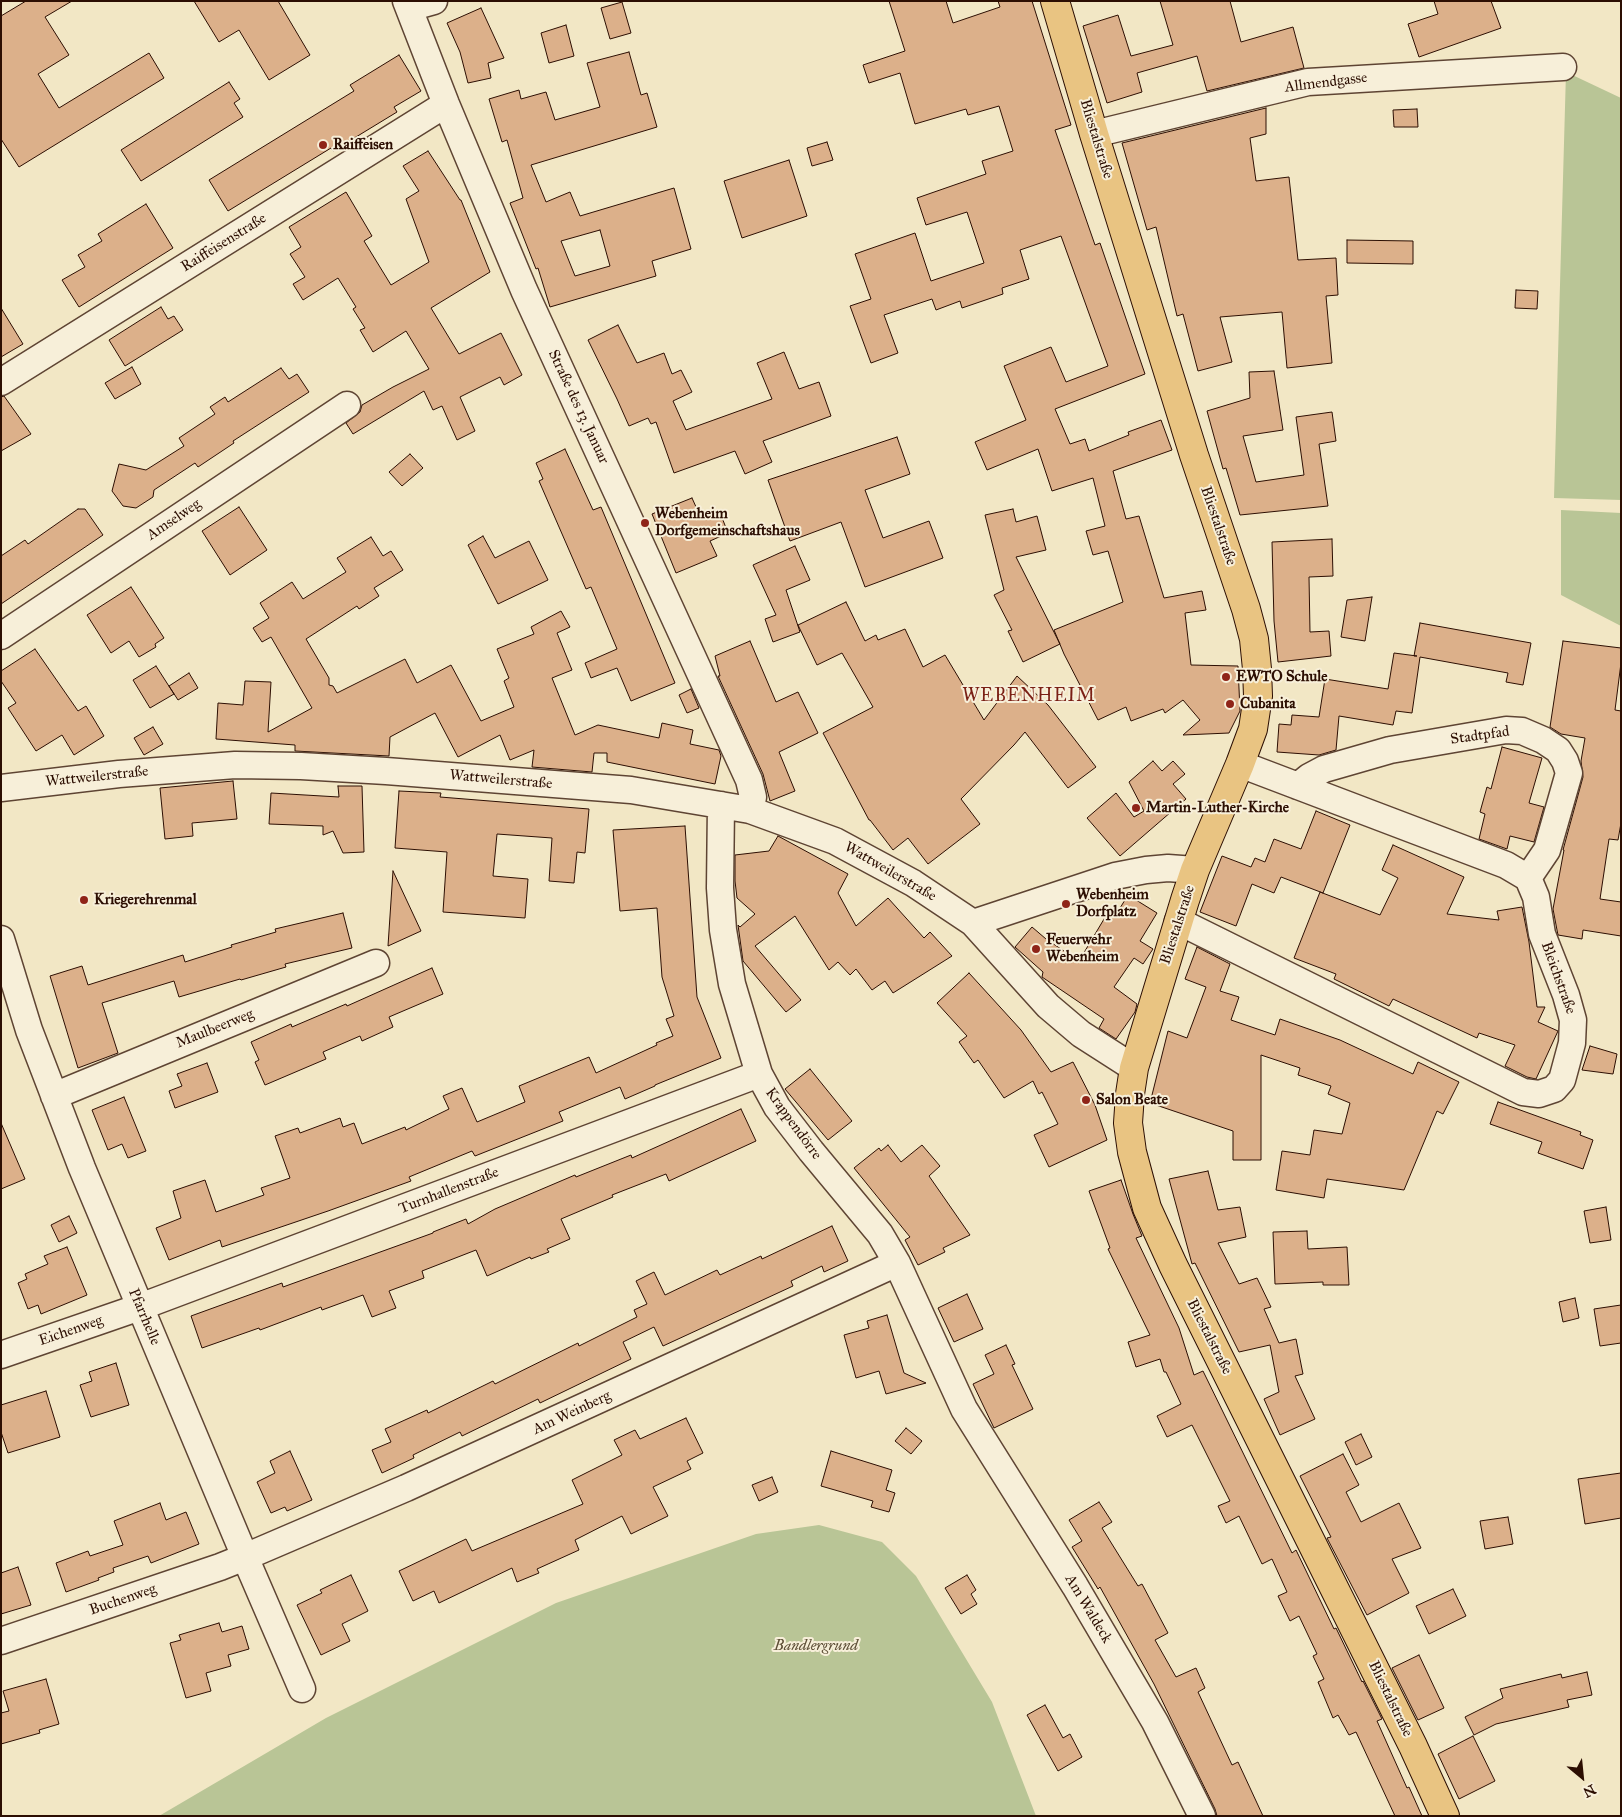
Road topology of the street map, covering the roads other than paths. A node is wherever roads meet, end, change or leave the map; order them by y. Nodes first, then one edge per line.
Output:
1 (434, 1) edge
2 (1055, 1) edge
3 (408, 5) edge
4 (1563, 66) dead end
5 (446, 104) junction
6 (1094, 134) junction
7 (1, 382) edge
8 (347, 405) dead end
9 (1, 636) edge
10 (1240, 764) junction
11 (1298, 786) junction
12 (1, 788) edge
13 (721, 805) junction
14 (750, 810) junction
15 (1195, 870) junction
16 (1528, 878) junction
17 (1178, 921) junction
18 (973, 923) junction
19 (3, 950) edge
20 (376, 963) dead end
21 (1134, 1068) junction
22 (759, 1074) junction
23 (54, 1096) junction
24 (897, 1263) junction
25 (140, 1307) junction
26 (1, 1355) edge
27 (964, 1409) joint
28 (245, 1558) junction
29 (1, 1641) edge
30 (302, 1689) dead end
31 (1202, 1816) edge
32 (1445, 1816) edge

1 - 3 street
2 - 6 main road, Bliestalstraße
3 - 5 street, Straße des 13. Januar
4 - 6 street, Allmendgasse
5 - 7 street, Raiffeisenstraße
5 - 14 street, Straße des 13. Januar
6 - 10 main road, Bliestalstraße
8 - 9 street, Amselweg
10 - 11 street
10 - 15 main road, Bliestalstraße
11 - 16 street
11 - 16 street, Stadtpfad
12 - 13 street, Wattweilerstraße
13 - 14 street, Wattweilerstraße
13 - 22 street, Krappendörre
14 - 18 street, Wattweilerstraße
15 - 17 main road, Bliestalstraße
15 - 18 street
16 - 17 street, Bleichstraße
17 - 21 main road, Bliestalstraße
18 - 21 street, Wattweilerstraße
19 - 23 street, Pfarrhelle
20 - 23 street, Maulbeerweg
21 - 32 main road, Bliestalstraße
22 - 24 street, Krappendörre
22 - 25 street, Turnhallenstraße
23 - 25 street, Pfarrhelle
24 - 27 street, Krappendörre
24 - 28 street, Am Weinberg
25 - 26 street, Eichenweg
25 - 28 street, Pfarrhelle
27 - 31 street, Am Waldeck
28 - 29 street, Buchenweg
28 - 30 street, Pfarrhelle

